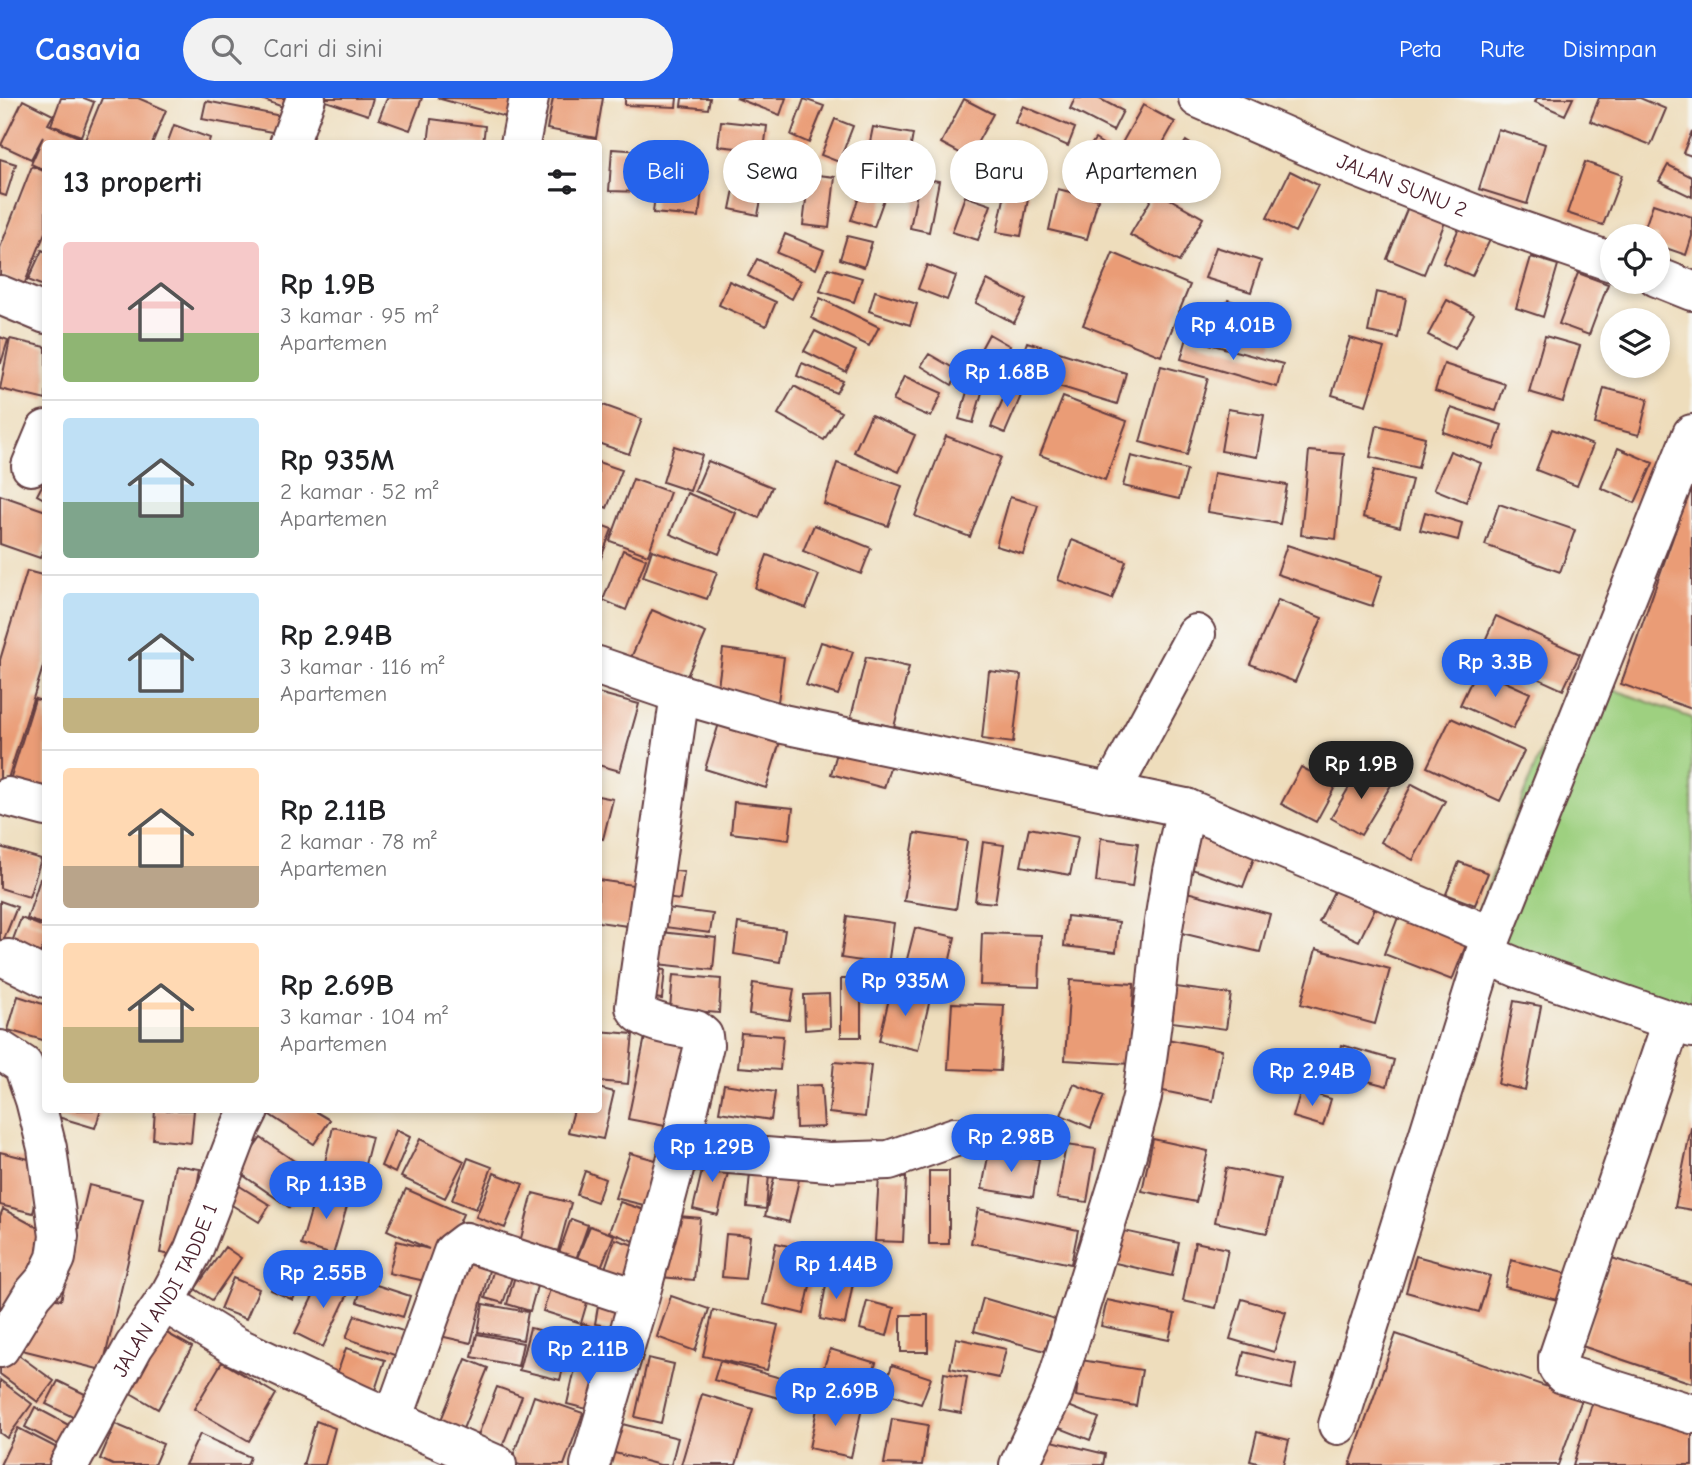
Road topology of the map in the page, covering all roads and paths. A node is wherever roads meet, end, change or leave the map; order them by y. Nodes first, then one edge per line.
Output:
1 (306, 98) edge
2 (529, 98) edge
3 (1198, 98) edge
4 (290, 140) edge
5 (521, 140) edge
6 (1600, 258) edge
7 (1670, 282) edge
8 (1692, 291) edge
9 (0, 296) edge
10 (42, 312) edge
11 (1692, 434) edge
12 (42, 440) edge
13 (31, 466) dead end
14 (1196, 634) dead end
15 (602, 667) edge
16 (680, 694) junction
17 (1110, 793) junction
18 (8, 797) dead end
19 (42, 806) edge
20 (1185, 808) junction
21 (1489, 945) junction
22 (8, 959) dead end
23 (42, 976) edge
24 (1682, 1025) edge
25 (0, 1050) edge
26 (248, 1113) edge
27 (955, 1136) dead end
28 (679, 1150) junction
29 (639, 1299) junction
30 (164, 1302) junction
31 (0, 1348) edge
32 (1692, 1414) edge
33 (393, 1419) junction
34 (1338, 1426) dead end
35 (69, 1465) edge
36 (497, 1465) edge
37 (590, 1465) edge
38 (1019, 1465) edge

1 - 4 street
2 - 5 street
3 - 6 street, JALAN SUNU 2
7 - 8 street
9 - 10 street
11 - 21 street
12 - 13 street
14 - 17 street
15 - 16 street
16 - 17 street
16 - 28 street
17 - 20 street
18 - 19 street
20 - 21 street
20 - 38 street
21 - 24 street
21 - 34 street
22 - 23 street
24 - 32 street
25 - 31 street
26 - 30 street, JALAN ANDI TADDE 1
27 - 28 street
28 - 29 street
29 - 33 street
29 - 37 street
30 - 33 street
30 - 35 street, JALAN ANDI TADDE 1
33 - 36 street

